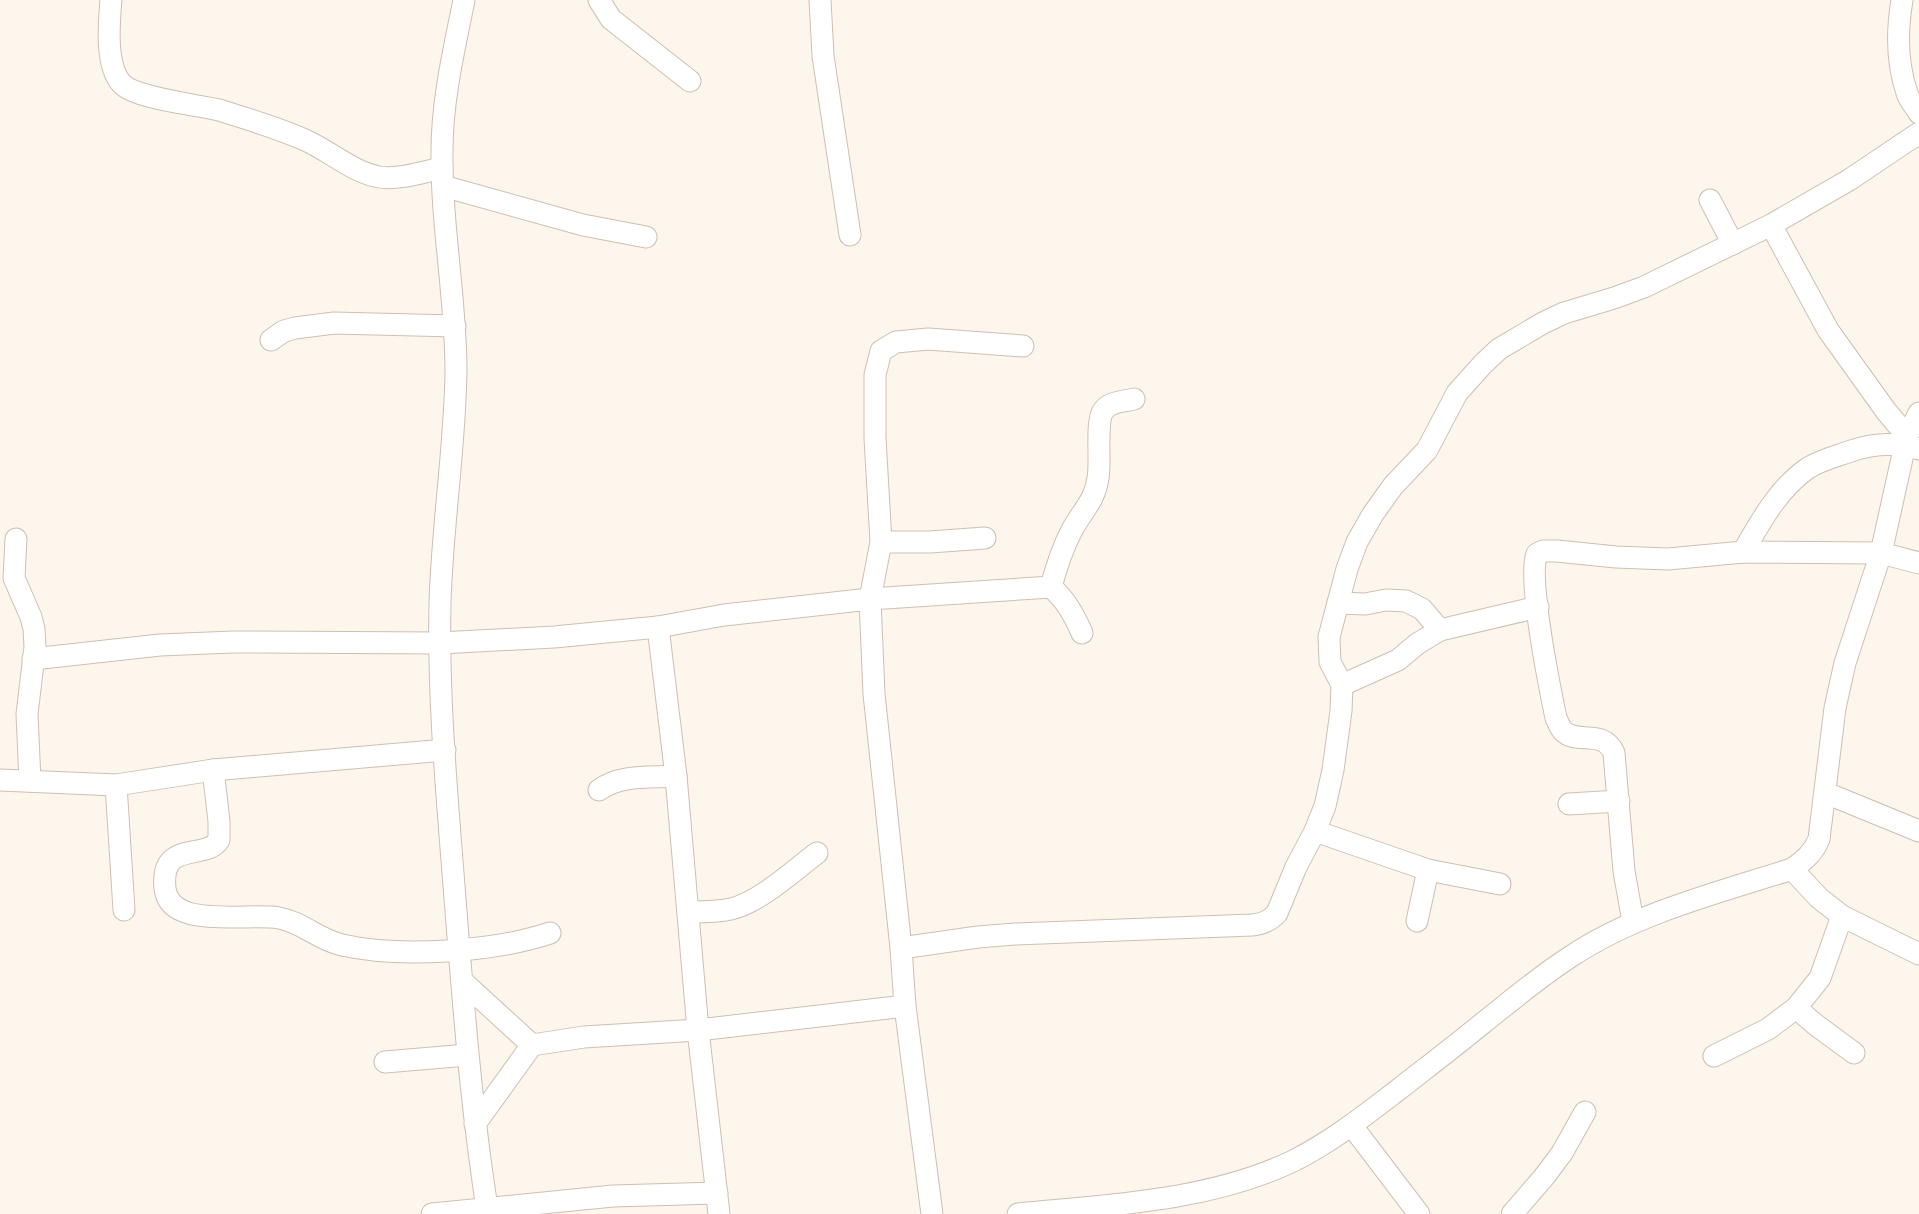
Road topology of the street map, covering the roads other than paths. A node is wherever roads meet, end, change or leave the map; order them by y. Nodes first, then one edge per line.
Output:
1 (111, 0) edge
2 (464, 0) edge
3 (599, 0) edge
4 (820, 0) edge
5 (1902, 0) edge
6 (690, 81) dead end
7 (1913, 92) edge
8 (1919, 112) edge
9 (1919, 133) edge
10 (442, 177) junction
11 (1710, 200) dead end
12 (1771, 225) junction
13 (850, 235) dead end
14 (646, 237) dead end
15 (1733, 244) junction
16 (455, 326) junction
17 (271, 340) dead end
18 (1023, 346) dead end
19 (1134, 399) dead end
20 (1919, 413) edge
21 (1910, 443) edge
22 (985, 538) dead end
23 (16, 539) dead end
24 (881, 542) junction
25 (1743, 552) junction
26 (1881, 553) junction
27 (1919, 563) edge
28 (1052, 587) junction
29 (870, 599) junction
30 (1338, 603) junction
31 (1538, 607) junction
32 (658, 627) junction
33 (1440, 630) junction
34 (1082, 633) dead end
35 (440, 643) junction
36 (33, 659) junction
37 (1342, 685) junction
38 (445, 750) junction
39 (213, 770) junction
40 (676, 776) junction
41 (0, 780) edge
42 (30, 781) junction
43 (116, 785) junction
44 (599, 790) dead end
45 (1826, 793) junction
46 (1619, 801) junction
47 (1569, 804) dead end
48 (1315, 831) junction
49 (1919, 831) edge
50 (817, 853) dead end
51 (1792, 869) junction
52 (1428, 870) junction
53 (1500, 884) dead end
54 (124, 910) dead end
55 (689, 912) junction
56 (1842, 916) junction
57 (1417, 921) dead end
58 (1634, 922) junction
59 (550, 933) dead end
60 (901, 948) junction
61 (458, 949) junction
62 (1919, 954) edge
63 (462, 981) junction
64 (905, 1006) junction
65 (1796, 1008) junction
66 (698, 1030) junction
67 (532, 1045) junction
68 (1854, 1053) dead end
69 (467, 1055) junction
70 (1714, 1056) dead end
71 (385, 1062) dead end
72 (1586, 1112) dead end
73 (475, 1124) junction
74 (1352, 1126) junction
75 (718, 1204) edge
76 (488, 1211) edge
77 (432, 1214) edge
78 (932, 1214) edge
79 (1018, 1214) edge
80 (1419, 1214) edge
81 (1512, 1214) edge

1 - 10 street
2 - 10 street
3 - 6 street
4 - 13 street
5 - 7 street
7 - 8 street
9 - 12 street
10 - 14 street
10 - 16 street
11 - 15 street
12 - 15 street
12 - 21 street
15 - 30 street
16 - 17 street
16 - 35 street
18 - 24 street
19 - 28 street
20 - 21 street
21 - 25 street
21 - 26 street
22 - 24 street
23 - 36 street
24 - 29 street
25 - 26 street
25 - 31 street
26 - 27 street
26 - 45 street
28 - 29 street
28 - 34 street
29 - 32 street
29 - 60 street
30 - 33 street
30 - 37 street
31 - 33 street
31 - 46 street
32 - 35 street
32 - 40 street
33 - 37 street
35 - 36 street
35 - 38 street
36 - 42 street
37 - 48 street
38 - 39 street
38 - 61 street
39 - 43 street
39 - 61 street
40 - 44 street
40 - 55 street
41 - 42 street
42 - 43 street
43 - 54 street
45 - 49 street
45 - 51 street
46 - 47 street
46 - 58 street
48 - 52 street
48 - 60 street
50 - 55 street
51 - 56 street
51 - 58 street
52 - 53 street
52 - 57 street
55 - 66 street
56 - 62 street
56 - 65 street
58 - 74 street
59 - 61 street
60 - 64 street
61 - 63 street
63 - 67 street
63 - 69 street
64 - 66 street
64 - 78 street
65 - 68 street
65 - 70 street
66 - 67 street
66 - 75 street
67 - 73 street
69 - 71 street
69 - 73 street
72 - 81 street
73 - 76 street
74 - 79 street
74 - 80 street
75 - 76 street
76 - 77 street

